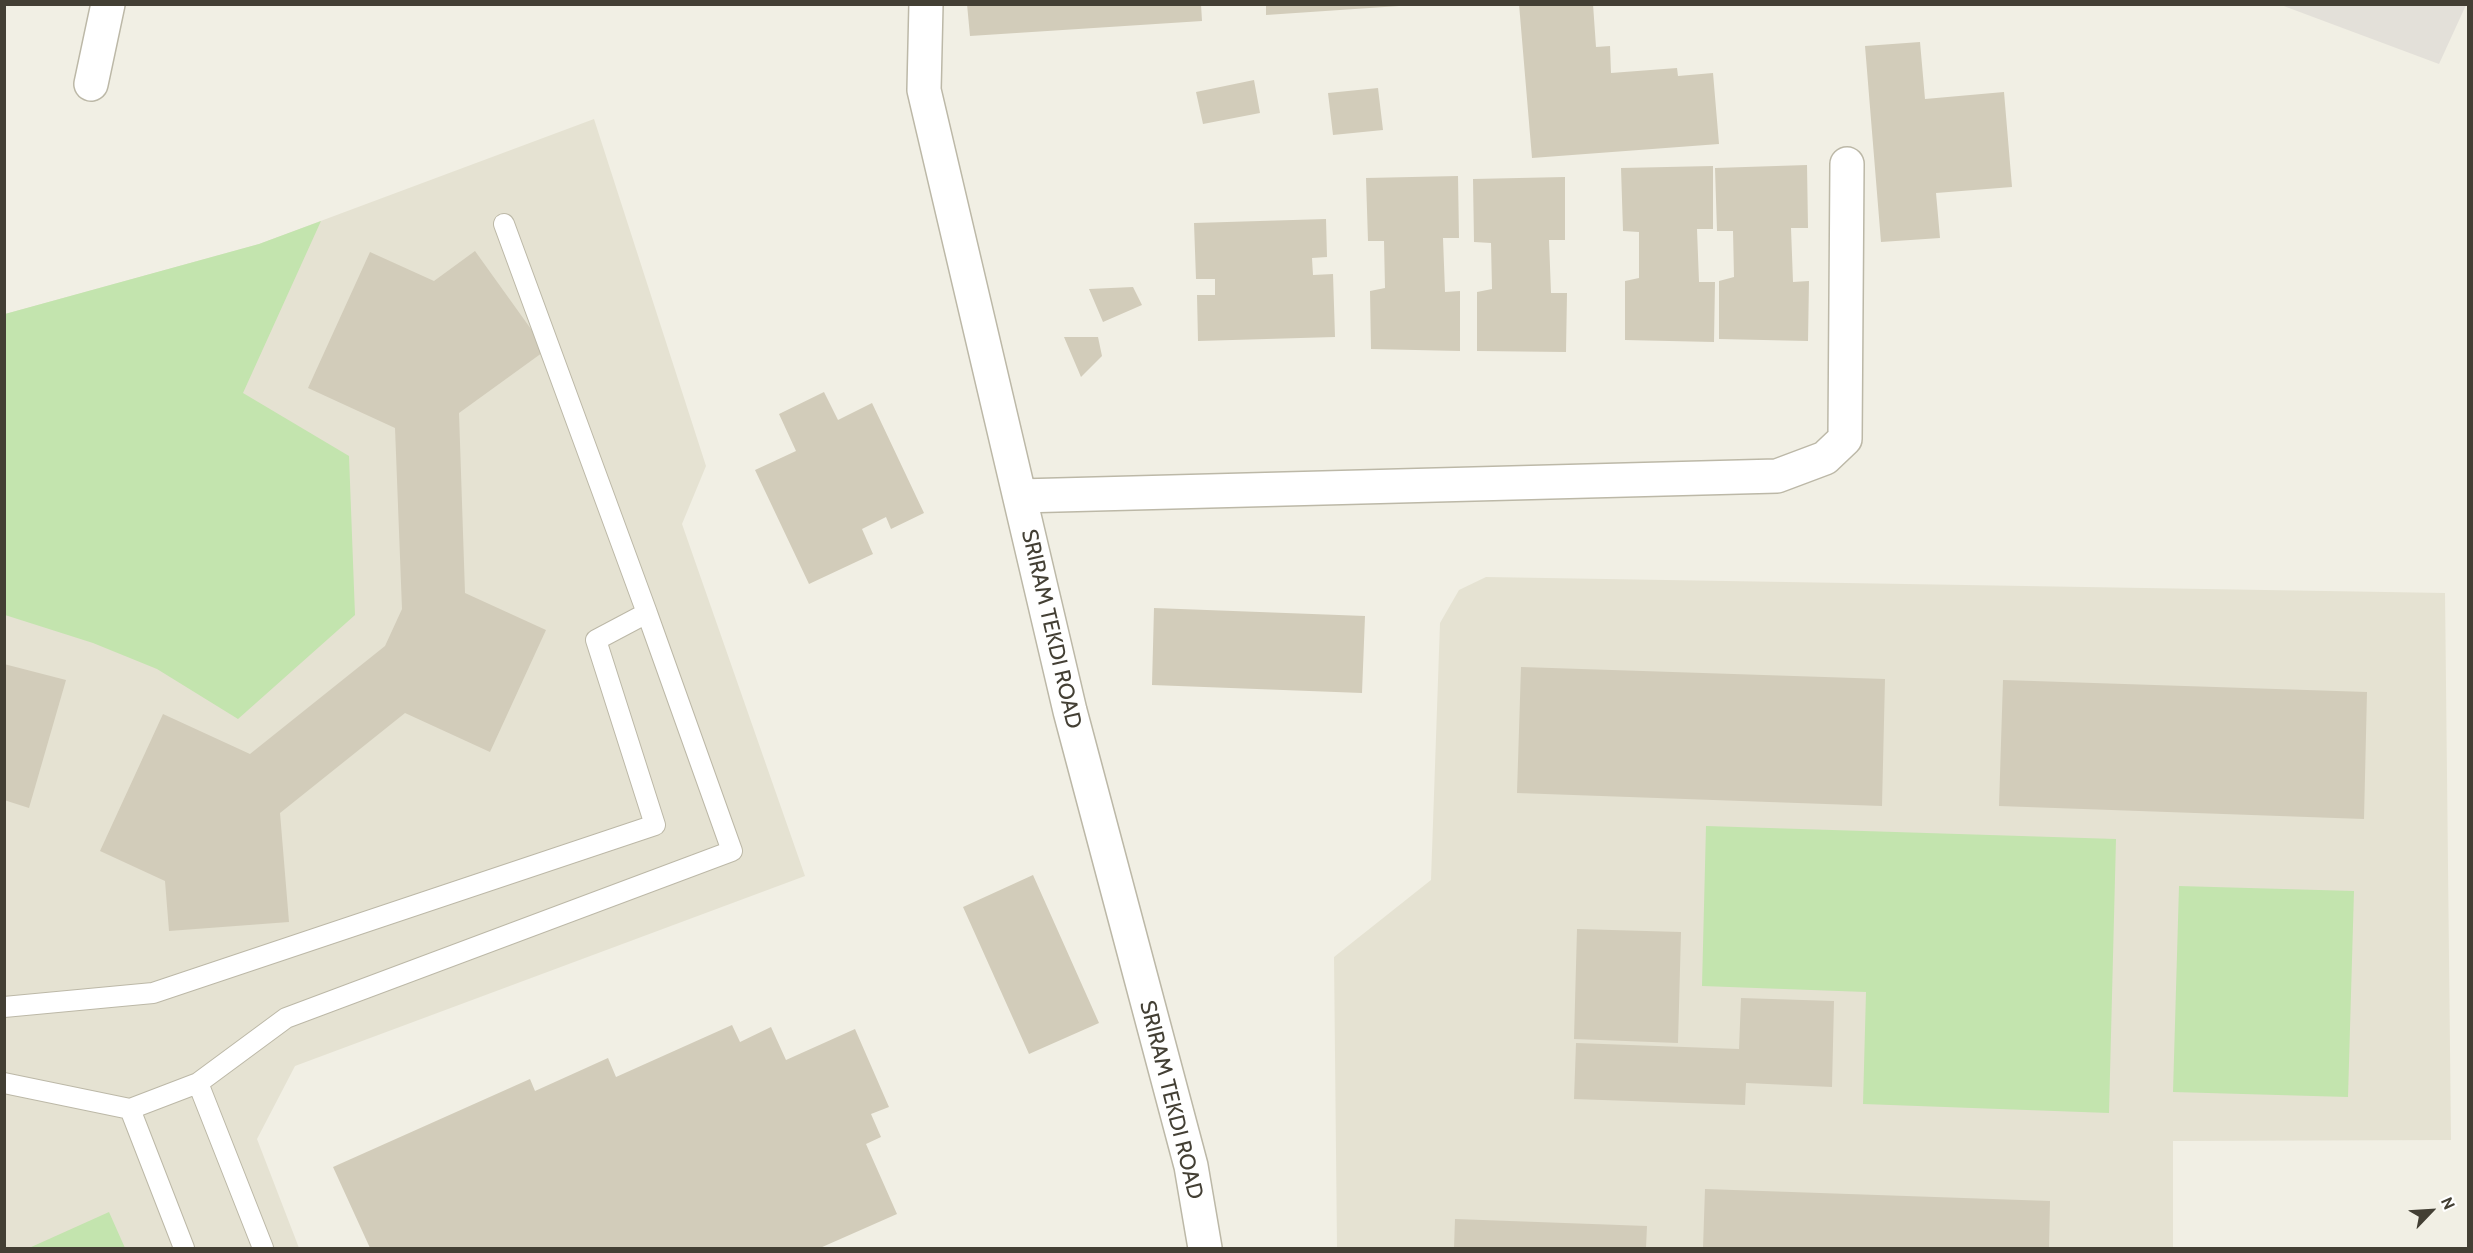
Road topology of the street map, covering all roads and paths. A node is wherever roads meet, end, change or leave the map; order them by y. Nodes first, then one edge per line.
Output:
1 (108, 4) edge
2 (926, 4) edge
3 (91, 84) dead end
4 (1847, 164) dead end
5 (504, 224) dead end
6 (1020, 496) junction
7 (647, 613) junction
8 (4, 1007) edge
9 (4, 1083) edge
10 (198, 1083) junction
11 (130, 1109) junction
12 (184, 1248) edge
13 (263, 1248) edge
14 (1206, 1248) edge

1 - 3 street
2 - 6 street, SRIRAM TEKDI ROAD
4 - 6 street
5 - 7 lane
6 - 14 street, SRIRAM TEKDI ROAD
7 - 8 lane
7 - 10 lane
9 - 11 lane
10 - 11 lane
10 - 13 lane
11 - 12 lane

